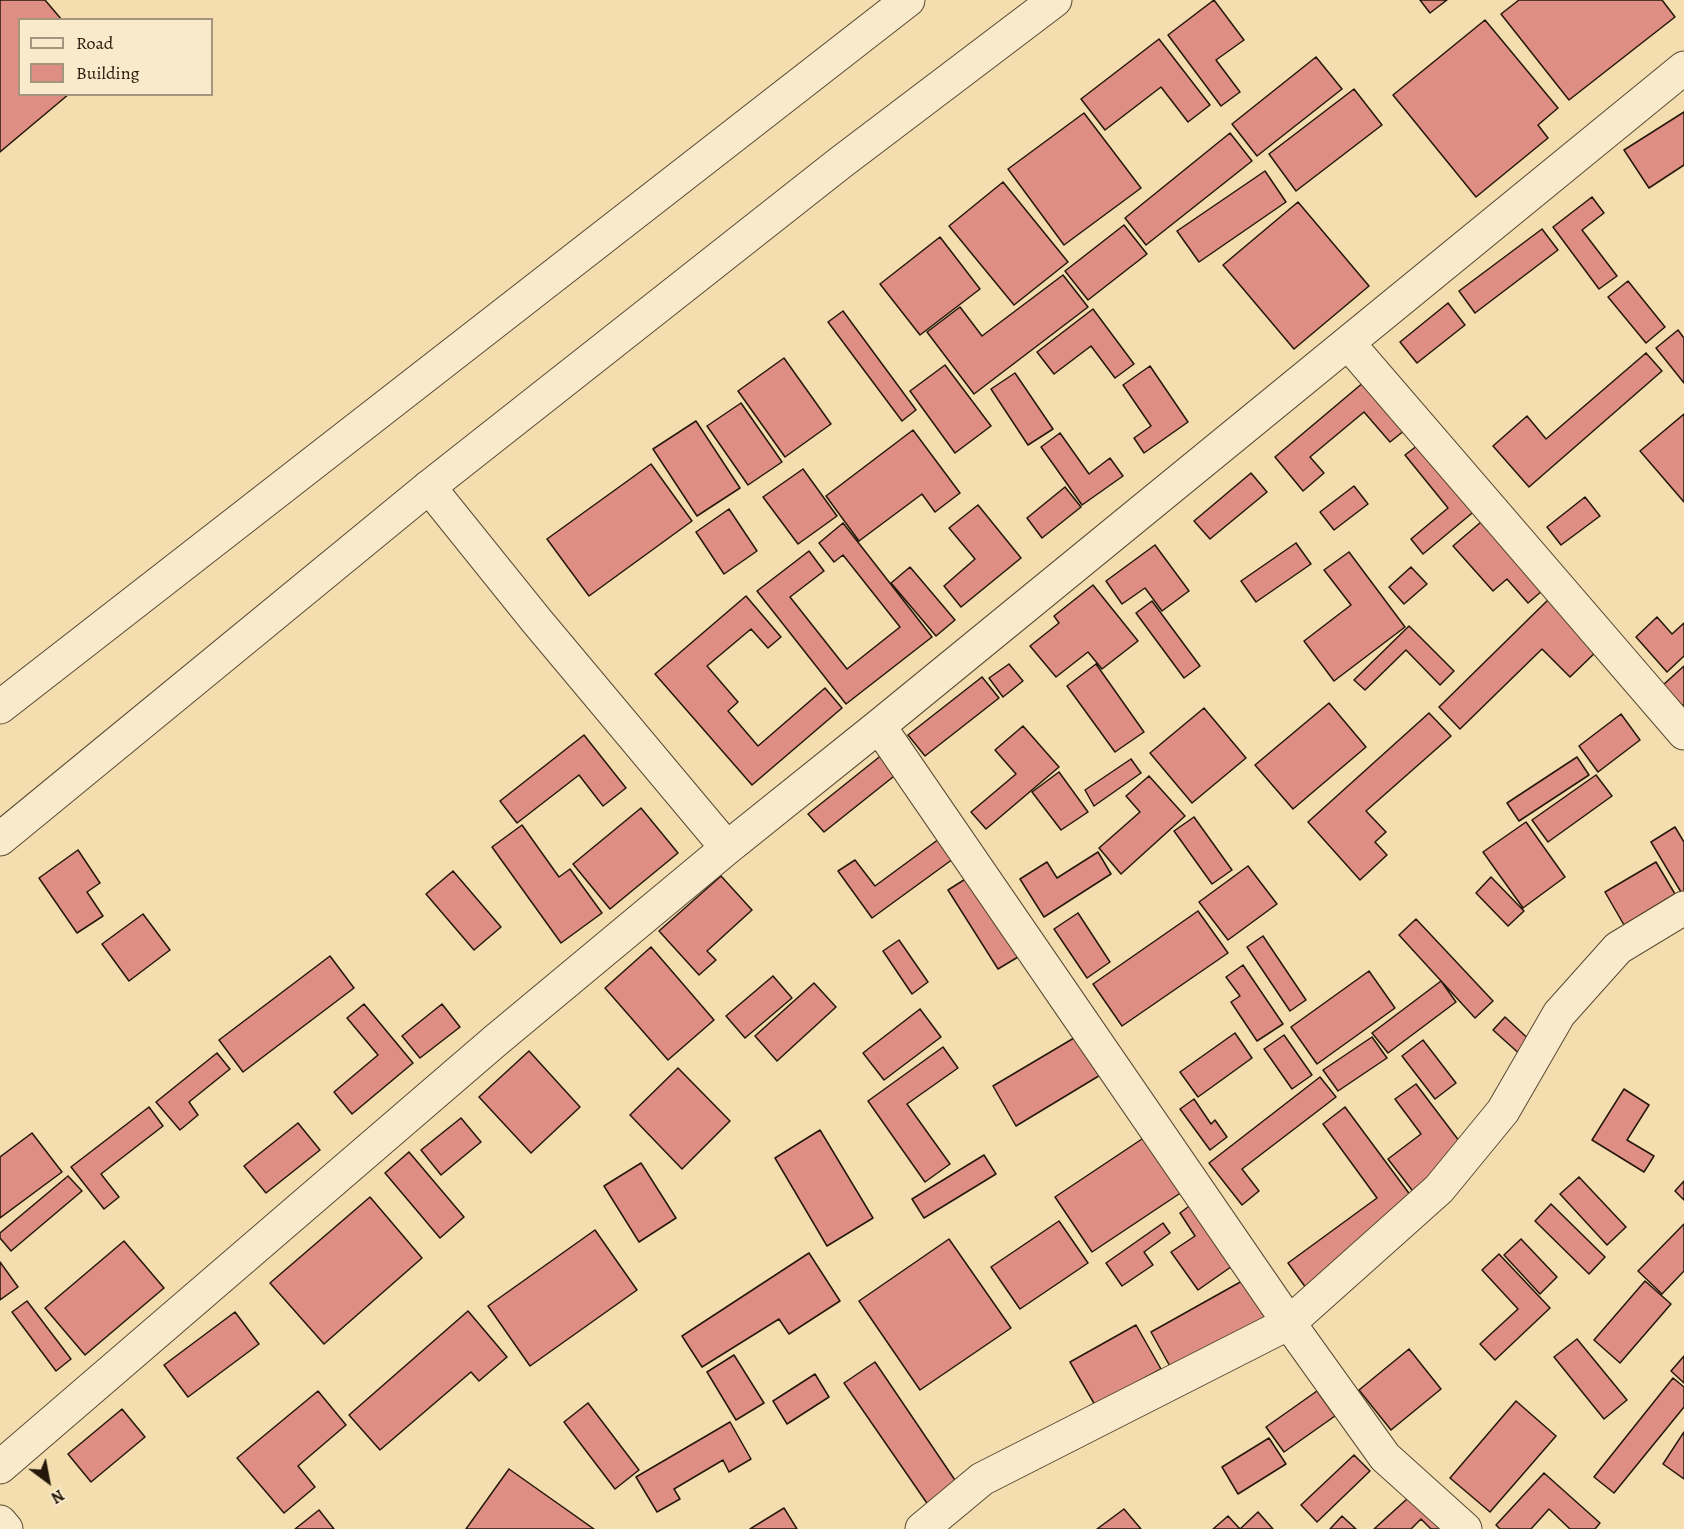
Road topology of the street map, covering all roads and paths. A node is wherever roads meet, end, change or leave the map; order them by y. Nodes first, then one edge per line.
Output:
1 (908, 0) edge
2 (1055, 0) edge
3 (1684, 68) edge
4 (1348, 343) junction
5 (429, 487) junction
6 (0, 707) edge
7 (879, 726) junction
8 (1684, 733) edge
9 (0, 839) edge
10 (727, 848) junction
11 (1684, 908) edge
12 (1289, 1323) junction
13 (0, 1467) edge
14 (0, 1522) edge
15 (6, 1529) edge
16 (922, 1529) edge
17 (1465, 1529) edge

1 - 6 street
2 - 5 street
3 - 4 street
4 - 7 street
4 - 8 street
5 - 9 street
5 - 10 street
7 - 10 street
7 - 12 street
10 - 13 street
11 - 12 street
12 - 16 street
12 - 17 street
14 - 15 street

